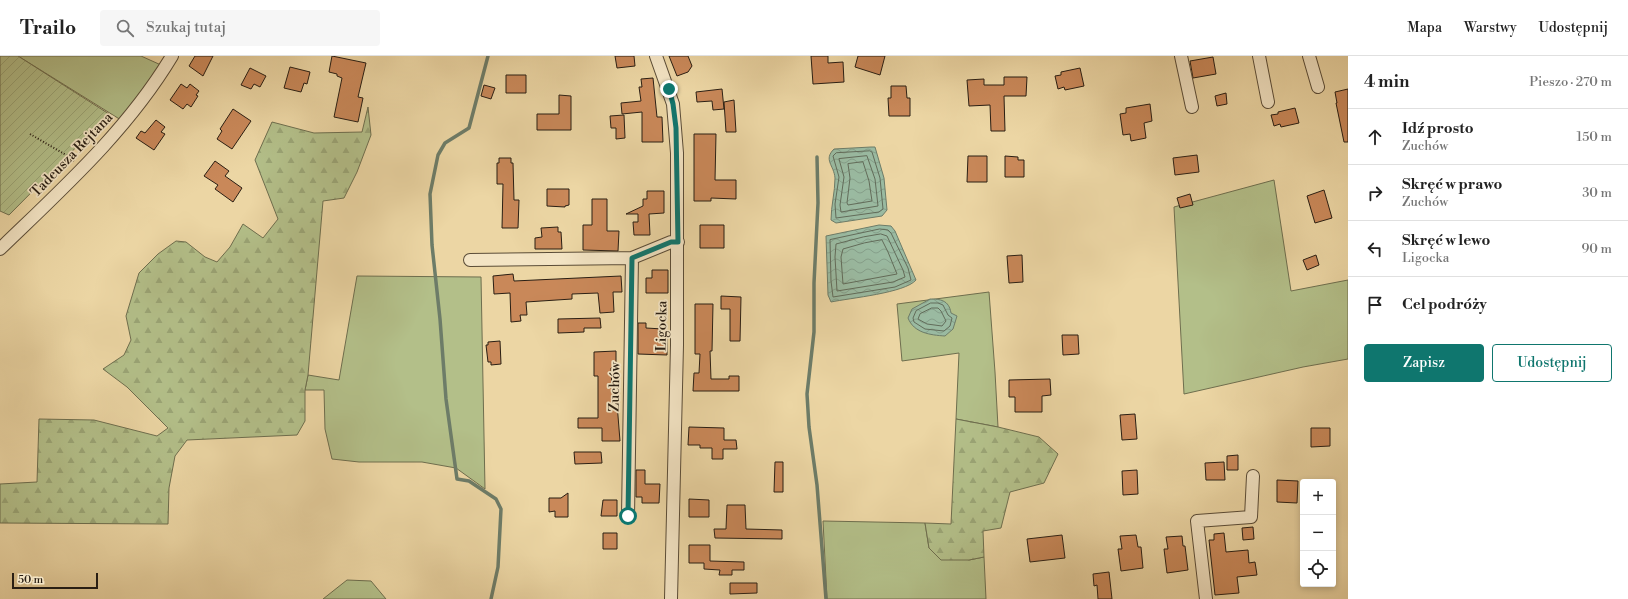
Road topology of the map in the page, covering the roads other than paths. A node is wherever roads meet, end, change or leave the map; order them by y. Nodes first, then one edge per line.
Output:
1 (172, 56) edge
2 (656, 56) edge
3 (1181, 56) edge
4 (1259, 56) edge
5 (1309, 56) edge
6 (1318, 87) dead end
7 (1268, 102) dead end
8 (1192, 107) dead end
9 (678, 242) junction
10 (0, 249) edge
11 (632, 258) junction
12 (470, 260) dead end
13 (1253, 476) dead end
14 (628, 516) dead end
15 (671, 599) edge
16 (1206, 599) edge

1 - 10 street, Tadeusza Rejtana
2 - 9 street, Ligocka
3 - 8 street
4 - 7 street
5 - 6 street
9 - 11 street
9 - 15 street, Ligocka
11 - 12 street
11 - 14 street, Zuchów
13 - 16 street

